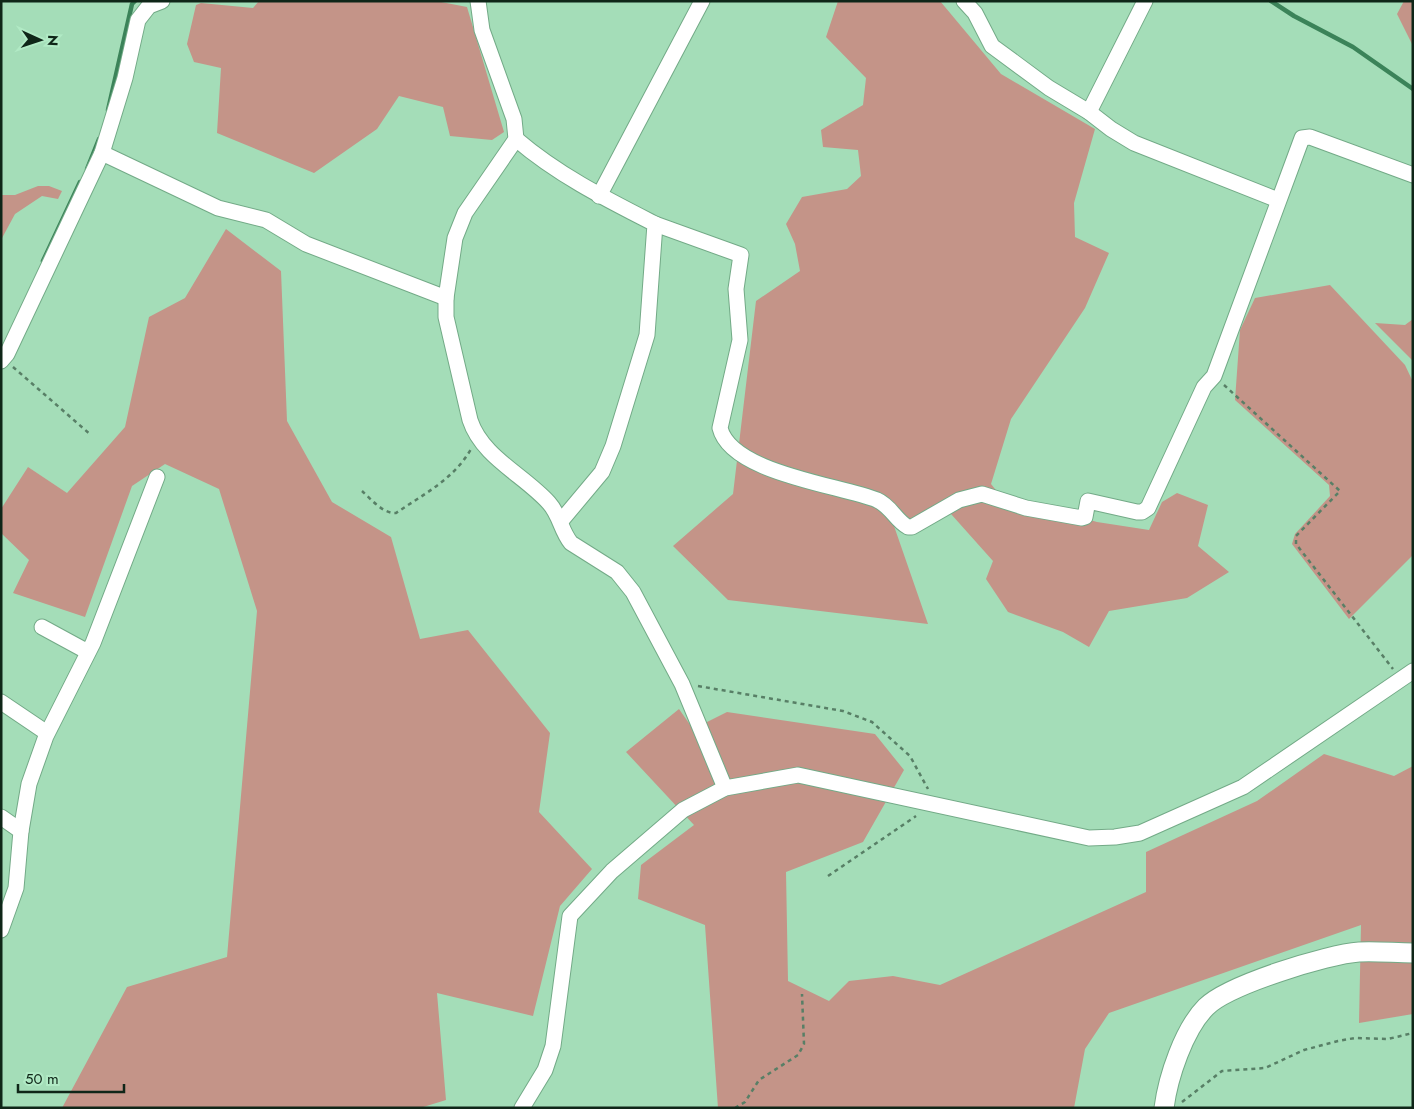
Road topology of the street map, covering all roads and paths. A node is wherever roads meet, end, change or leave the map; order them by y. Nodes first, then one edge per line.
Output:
1 (162, 1) edge
2 (478, 1) edge
3 (702, 1) edge
4 (964, 1) edge
5 (1145, 1) edge
6 (1089, 112) junction
7 (516, 139) junction
8 (102, 153) junction
9 (1413, 175) edge
10 (599, 196) junction
11 (1278, 200) junction
12 (655, 224) junction
13 (446, 298) junction
14 (2, 360) edge
15 (1214, 376) junction
16 (91, 434) dead end
17 (478, 437) junction
18 (157, 477) dead end
19 (362, 491) dead end
20 (561, 520) junction
21 (42, 626) dead end
22 (88, 652) junction
23 (1406, 675) edge
24 (682, 684) junction
25 (1, 702) edge
26 (47, 733) junction
27 (724, 788) junction
28 (935, 803) junction
29 (1, 817) edge
30 (21, 831) junction
31 (828, 876) dead end
32 (1, 930) edge
33 (1413, 953) edge
34 (802, 994) dead end
35 (1413, 1033) edge
36 (522, 1108) edge
37 (735, 1108) edge
38 (1164, 1108) edge
39 (1175, 1108) edge

1 - 8 street
2 - 7 street
3 - 10 street
4 - 6 street
5 - 6 street
6 - 11 street
7 - 10 street
7 - 13 street
8 - 13 street
8 - 14 street
9 - 11 street
10 - 12 street
11 - 15 street
12 - 15 street
12 - 20 street
13 - 17 street
14 - 16 path
15 - 23 path
17 - 19 path
17 - 20 street
18 - 22 street
20 - 24 street
21 - 22 street
22 - 26 street
23 - 28 street
24 - 27 street
24 - 28 path
25 - 26 street
26 - 30 street
27 - 28 street
27 - 36 street
28 - 31 path
29 - 30 street
30 - 32 street
33 - 38 street
34 - 37 path
35 - 39 path

